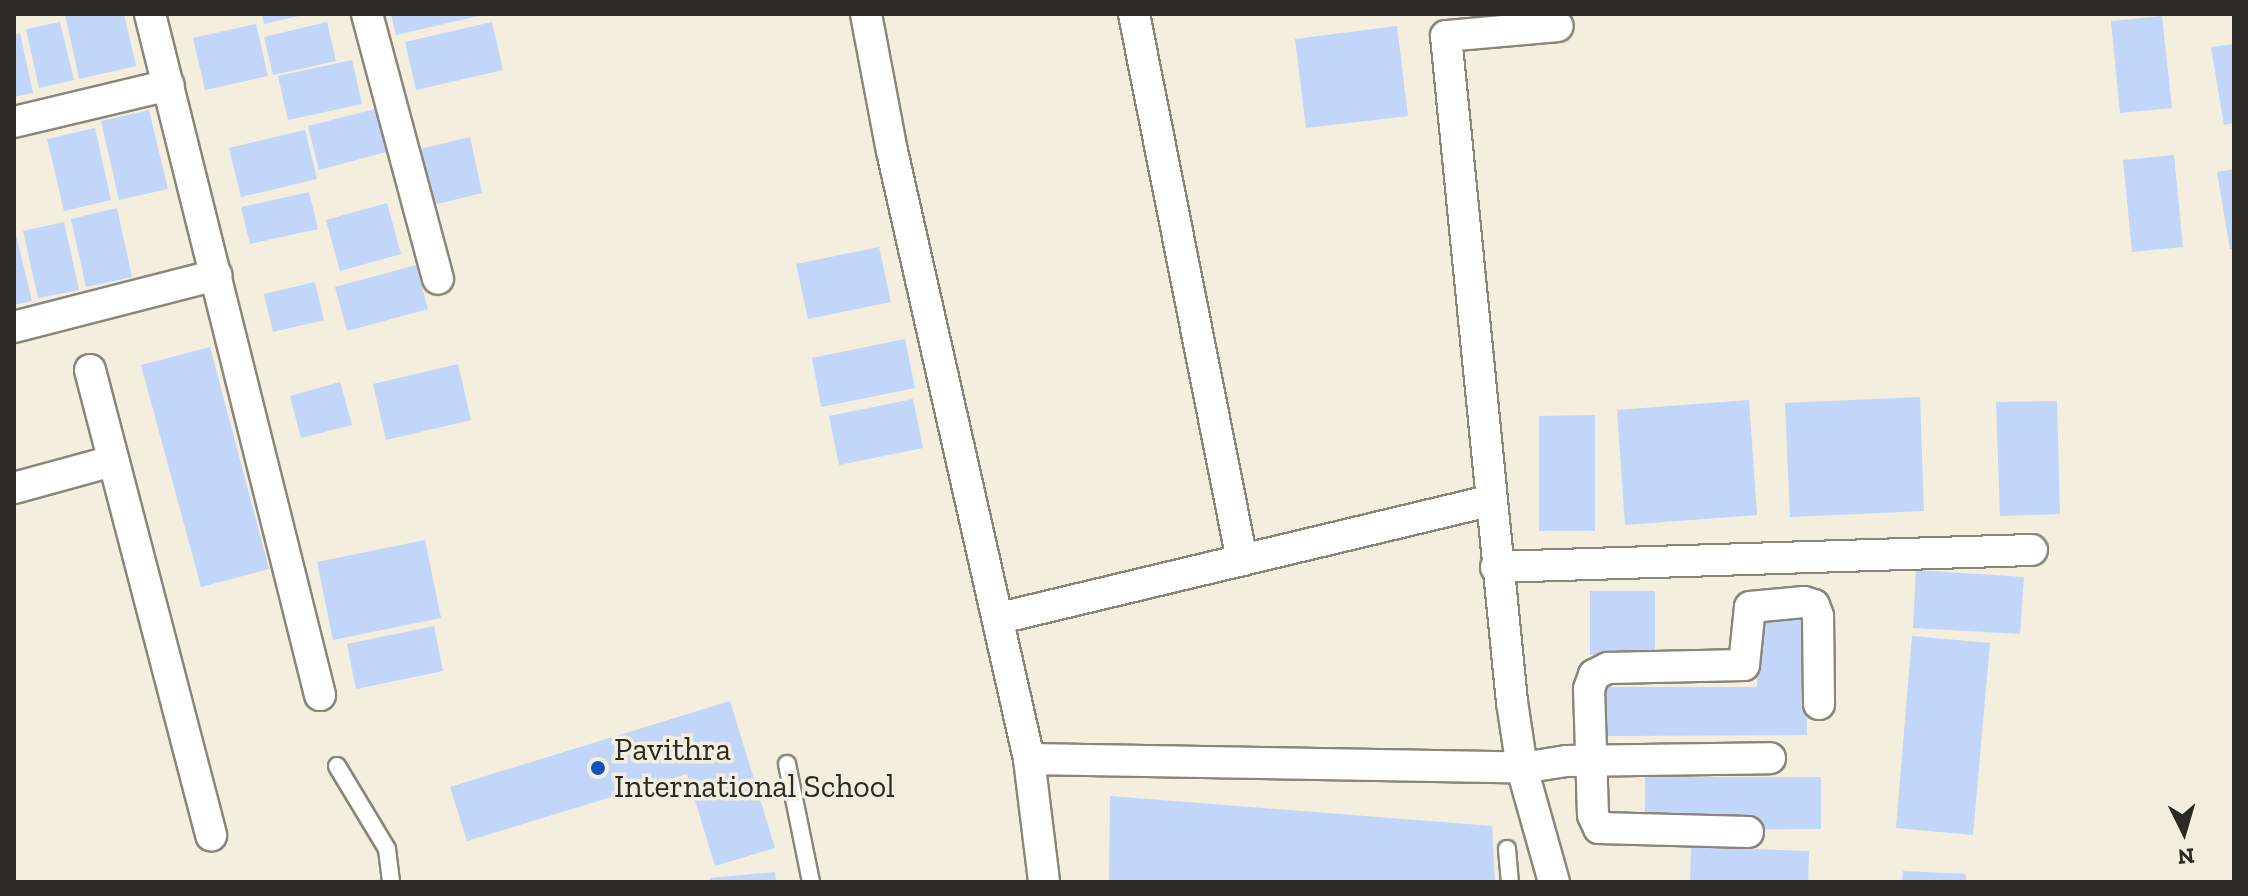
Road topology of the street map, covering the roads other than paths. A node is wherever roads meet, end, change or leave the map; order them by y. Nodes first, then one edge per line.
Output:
1 (150, 14) edge
2 (367, 14) edge
3 (866, 14) edge
4 (1134, 14) edge
5 (1558, 26) dead end
6 (169, 85) junction
7 (14, 122) edge
8 (216, 275) junction
9 (438, 279) dead end
10 (14, 327) edge
11 (90, 370) dead end
12 (113, 461) junction
13 (14, 488) edge
14 (1489, 501) junction
15 (2032, 550) dead end
16 (1242, 560) junction
17 (1496, 567) junction
18 (1000, 618) junction
19 (320, 695) dead end
20 (1819, 704) dead end
21 (1770, 758) dead end
22 (1029, 759) junction
23 (1591, 761) junction
24 (787, 764) dead end
25 (337, 766) dead end
26 (1522, 768) junction
27 (1748, 832) dead end
28 (211, 836) dead end
29 (1507, 849) dead end
30 (391, 882) edge
31 (811, 882) edge
32 (1044, 882) edge
33 (1510, 882) edge
34 (1554, 882) edge

1 - 6 street
2 - 9 street
3 - 18 street
4 - 16 street
5 - 14 street
6 - 7 street
6 - 8 street
8 - 10 street
8 - 19 street
11 - 12 street
12 - 13 street
12 - 28 street
14 - 16 street
14 - 17 street
15 - 17 street
16 - 18 street
17 - 26 street
18 - 22 street
20 - 23 street
21 - 23 street
22 - 26 street
22 - 32 street
23 - 26 street
23 - 27 street
24 - 31 lane
25 - 30 lane
26 - 34 street
29 - 33 lane

